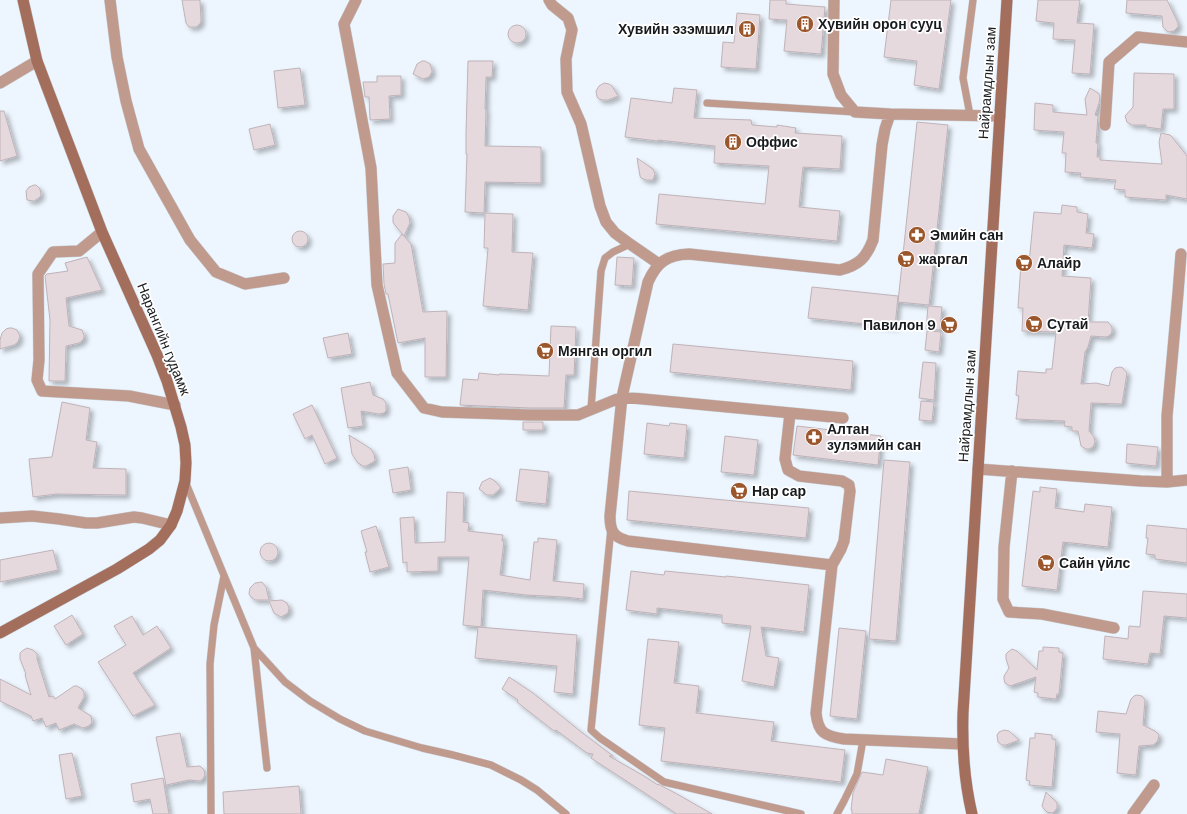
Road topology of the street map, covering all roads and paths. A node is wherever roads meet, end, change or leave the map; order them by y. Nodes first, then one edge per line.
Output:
1 (23, 0) edge
2 (110, 0) edge
3 (356, 0) edge
4 (549, 0) edge
5 (834, 0) edge
6 (973, 0) edge
7 (1007, 0) edge
8 (1187, 42) edge
9 (37, 61) junction
10 (0, 83) edge
11 (707, 103) dead end
12 (855, 112) junction
13 (890, 114) junction
14 (970, 115) junction
15 (1000, 116) junction
16 (1105, 125) dead end
17 (102, 232) junction
18 (630, 244) junction
19 (1181, 254) dead end
20 (659, 264) junction
21 (284, 278) dead end
22 (622, 397) junction
23 (175, 405) junction
24 (591, 409) junction
25 (790, 413) junction
26 (843, 418) dead end
27 (978, 469) junction
28 (1012, 471) junction
29 (1187, 480) edge
30 (185, 481) junction
31 (1167, 482) junction
32 (0, 518) edge
33 (171, 525) junction
34 (611, 528) junction
35 (832, 565) junction
36 (224, 576) junction
37 (1114, 628) dead end
38 (0, 633) edge
39 (254, 648) junction
40 (863, 740) junction
41 (962, 744) junction
42 (267, 768) dead end
43 (1154, 785) dead end
44 (211, 814) edge
45 (566, 814) edge
46 (801, 814) edge
47 (837, 814) edge
48 (972, 814) edge
49 (1133, 814) edge

1 - 9 main road, Нарангийн гудамж
2 - 21 street
3 - 24 street
4 - 18 street
5 - 12 street
6 - 14 lane
7 - 15 main road, Найрамдлын зам
8 - 16 street
9 - 10 street
9 - 17 main road, Нарангийн гудамж
11 - 12 lane
12 - 13 street
13 - 14 street
13 - 20 street
14 - 15 street
15 - 27 main road, Найрамдлын зам
17 - 23 main road, Нарангийн гудамж
17 - 23 street
18 - 20 street
18 - 24 lane
19 - 31 street
20 - 22 street
22 - 24 street
22 - 25 street
22 - 34 street
23 - 30 main road, Нарангийн гудамж
25 - 26 street
25 - 35 street
27 - 28 street
27 - 41 main road, Найрамдлын зам
28 - 31 street
28 - 37 street
29 - 31 street
30 - 33 main road, Нарангийн гудамж
30 - 36 lane
32 - 33 street
33 - 38 main road, Нарангийн гудамж
34 - 35 street
34 - 46 lane
35 - 40 street
36 - 39 lane
36 - 44 lane
39 - 42 lane
39 - 45 lane
40 - 41 street
40 - 47 lane
41 - 48 main road, Найрамдлын зам
43 - 49 street

